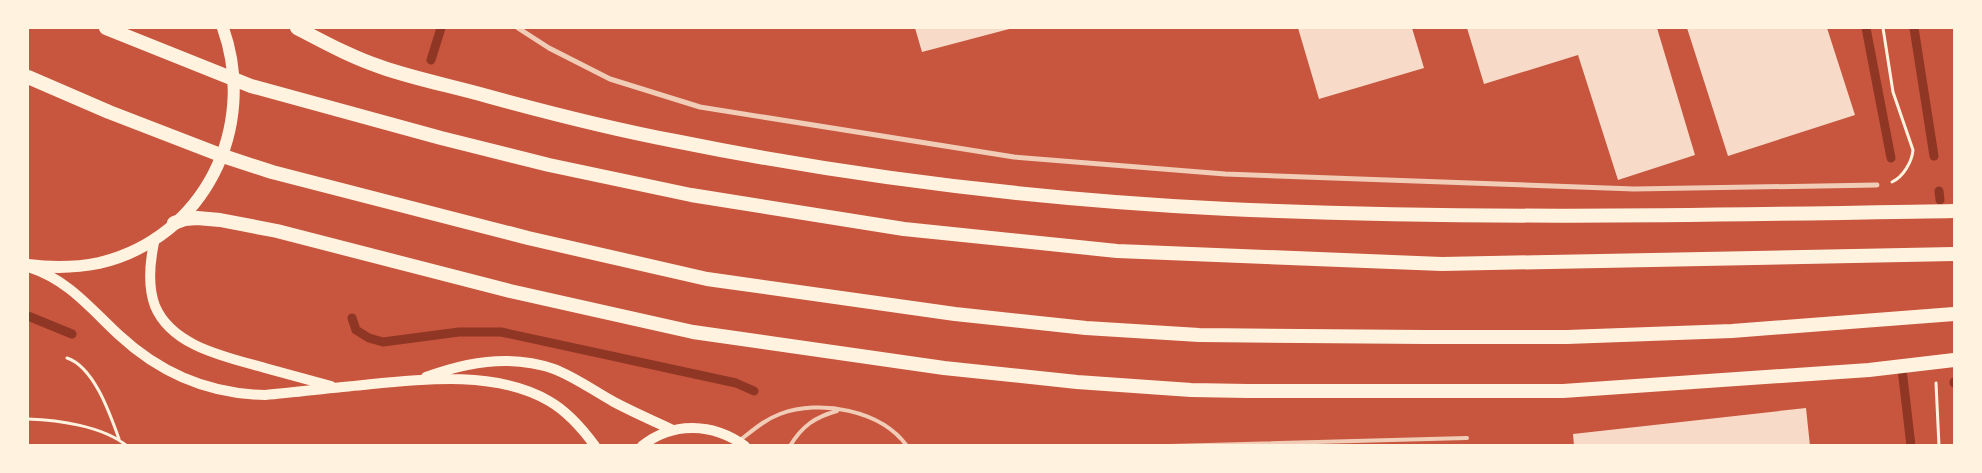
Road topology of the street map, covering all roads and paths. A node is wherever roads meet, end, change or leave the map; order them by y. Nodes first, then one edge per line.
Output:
1 (106, 28) edge
2 (223, 28) edge
3 (297, 28) edge
4 (518, 28) edge
5 (1883, 28) edge
6 (28, 76) edge
7 (1877, 185) joint
8 (1954, 211) edge
9 (174, 224) junction
10 (155, 238) junction
11 (1954, 254) edge
12 (28, 266) edge
13 (1954, 314) edge
14 (67, 358) dead end
15 (1954, 360) edge
16 (1936, 377) dead end
17 (421, 379) junction
18 (337, 388) junction
19 (840, 410) junction
20 (28, 419) edge
21 (673, 430) junction
22 (1467, 438) dead end
23 (119, 439) junction
24 (742, 443) edge
25 (127, 446) edge
26 (595, 446) edge
27 (642, 446) edge
28 (790, 446) edge
29 (907, 446) edge
30 (1170, 446) edge
31 (1939, 446) edge

1 - 11 highway
2 - 9 main road
3 - 8 highway
4 - 7 street
5 - 7 path
6 - 13 highway
9 - 10 main road
9 - 15 highway
10 - 12 main road
10 - 18 main road
12 - 18 main road
14 - 23 path
16 - 31 path
17 - 18 main road
17 - 21 main road
17 - 26 main road
19 - 24 lane
19 - 28 lane
19 - 29 lane
20 - 23 path
21 - 24 main road
21 - 27 main road
22 - 30 lane
23 - 25 path

